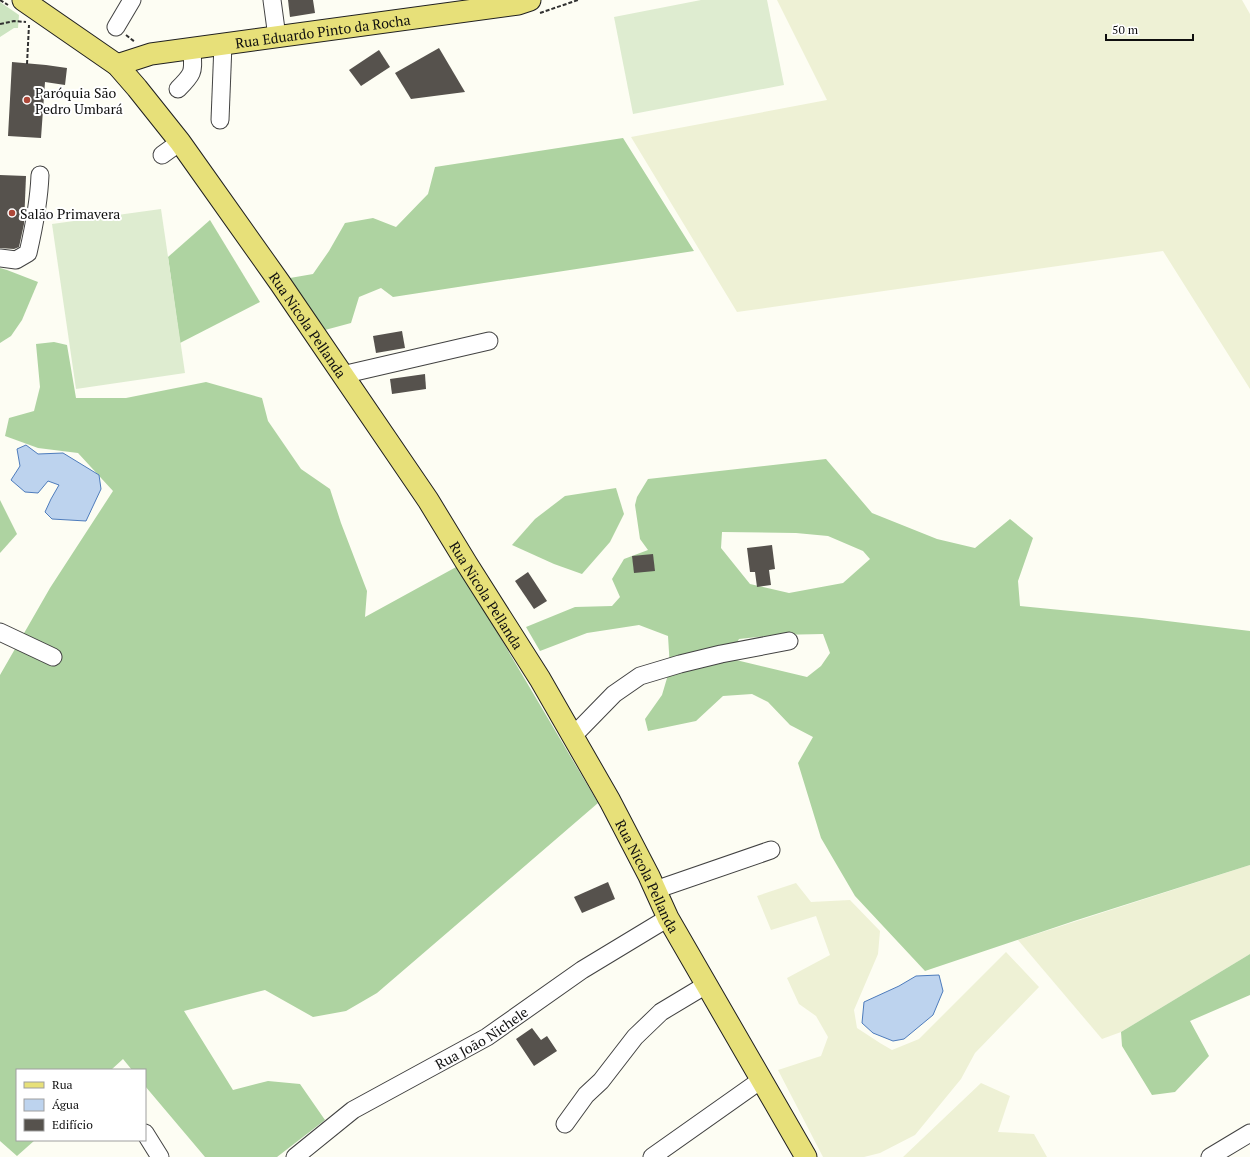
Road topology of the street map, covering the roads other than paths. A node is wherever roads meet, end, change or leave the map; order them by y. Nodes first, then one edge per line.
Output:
1 (23, 0) edge
2 (132, 0) edge
3 (272, 0) edge
4 (522, 1) edge
5 (116, 27) road end
6 (277, 37) junction
7 (223, 44) junction
8 (192, 49) junction
9 (117, 65) junction
10 (178, 89) dead end
11 (220, 120) dead end
12 (180, 142) junction
13 (162, 155) dead end
14 (40, 175) dead end
15 (0, 258) edge
16 (489, 341) dead end
17 (342, 375) junction
18 (0, 632) edge
19 (789, 641) dead end
20 (53, 657) dead end
21 (573, 736) junction
22 (771, 850) dead end
23 (655, 890) junction
24 (668, 918) junction
25 (706, 985) junction
26 (761, 1080) junction
27 (565, 1124) dead end
28 (146, 1135) edge
29 (1248, 1137) edge
30 (160, 1157) edge
31 (295, 1157) edge
32 (652, 1157) edge
33 (806, 1157) edge
34 (1210, 1157) edge

1 - 9 main road, Rua Nicola Pellanda
2 - 5 street
3 - 6 street
4 - 6 main road, Rua Eduardo Pinto da Rocha
6 - 7 main road, Rua Eduardo Pinto da Rocha
7 - 8 main road, Rua Eduardo Pinto da Rocha
7 - 11 street
8 - 9 main road, Rua Eduardo Pinto da Rocha
8 - 10 street
9 - 12 main road, Rua Nicola Pellanda
12 - 13 street
12 - 17 main road, Rua Nicola Pellanda
14 - 15 street
16 - 17 street
17 - 21 main road, Rua Nicola Pellanda
18 - 20 street
19 - 21 street
21 - 23 main road, Rua Nicola Pellanda
22 - 23 street
23 - 24 main road, Rua Nicola Pellanda
24 - 25 main road, Rua Nicola Pellanda
24 - 31 street, Rua João Nichele
25 - 26 main road, Rua Nicola Pellanda
25 - 27 street
26 - 32 street
26 - 33 main road, Rua Nicola Pellanda
28 - 30 street
29 - 34 street

